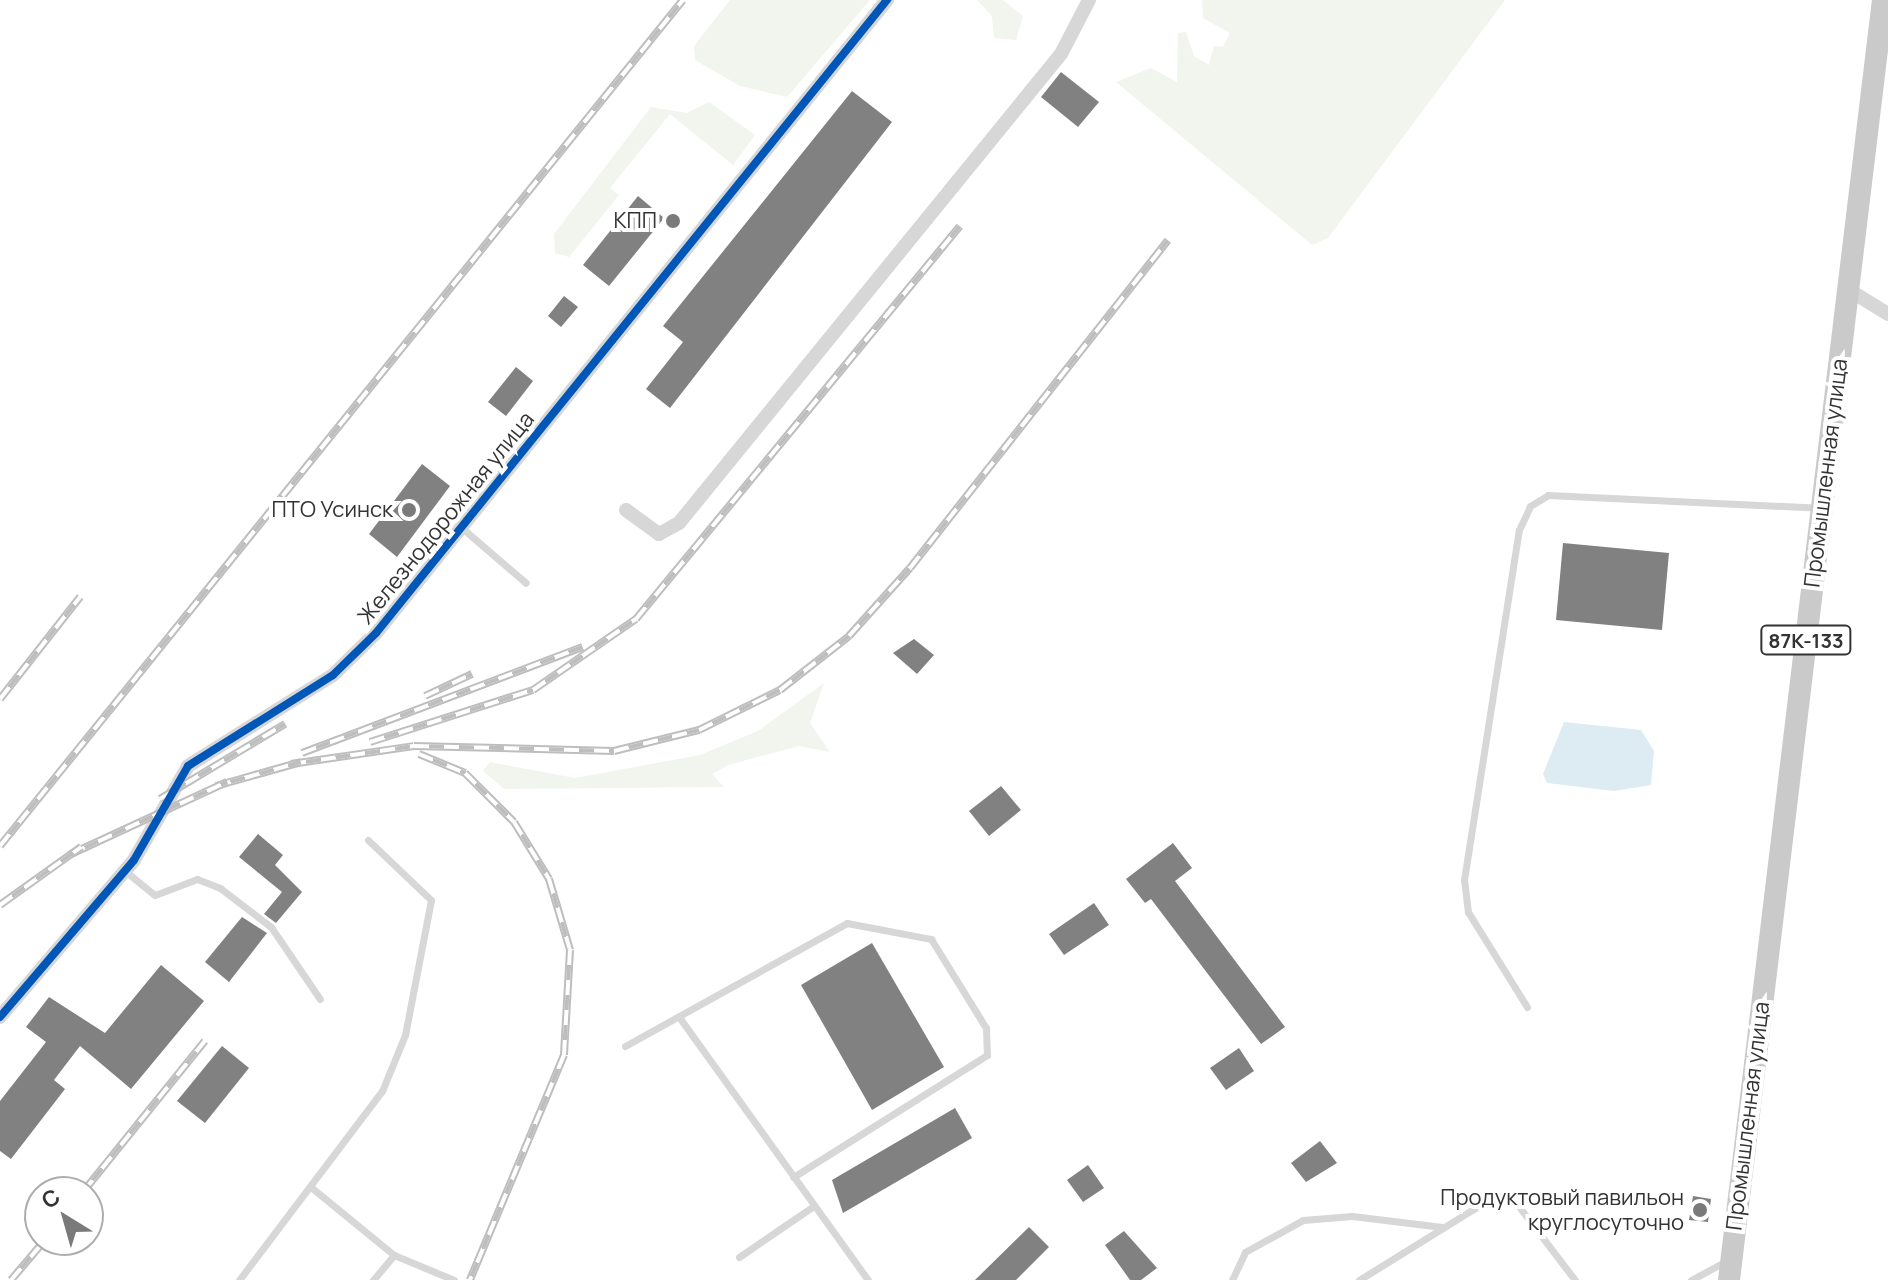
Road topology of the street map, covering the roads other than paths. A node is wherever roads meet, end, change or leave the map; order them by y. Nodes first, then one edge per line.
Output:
1 (887, 0) edge
2 (1089, 0) edge
3 (1883, 0) edge
4 (1849, 290) junction
5 (1888, 314) edge
6 (1822, 509) junction
7 (626, 510) dead end
8 (462, 528) junction
9 (526, 583) dead end
10 (368, 840) dead end
11 (125, 871) junction
12 (320, 999) dead end
13 (1527, 1007) dead end
14 (0, 1017) edge
15 (679, 1017) junction
16 (625, 1046) dead end
17 (793, 1177) junction
18 (312, 1188) junction
19 (812, 1207) junction
20 (1442, 1227) junction
21 (394, 1255) junction
22 (739, 1257) dead end
23 (1729, 1270) edge
24 (239, 1280) edge
25 (373, 1280) edge
26 (454, 1280) edge
27 (868, 1280) edge
28 (1232, 1280) edge
29 (1359, 1280) edge
30 (1575, 1280) edge
31 (1691, 1280) edge

1 - 8 street, Железнодорожная улица
2 - 7 street
3 - 4 main road, Промышленная улица / 87К-133
4 - 5 street
4 - 6 main road, Промышленная улица / 87К-133
6 - 13 lane
6 - 23 main road, Промышленная улица / 87К-133
8 - 9 lane
8 - 11 street, Железнодорожная улица
10 - 18 lane
11 - 12 lane
11 - 14 street, Железнодорожная улица
15 - 16 lane
15 - 17 lane
15 - 17 lane
17 - 19 lane
18 - 21 lane
18 - 24 lane
19 - 22 lane
19 - 27 lane
20 - 28 lane
20 - 29 lane
20 - 30 lane
21 - 25 lane
21 - 26 lane
23 - 31 lane

